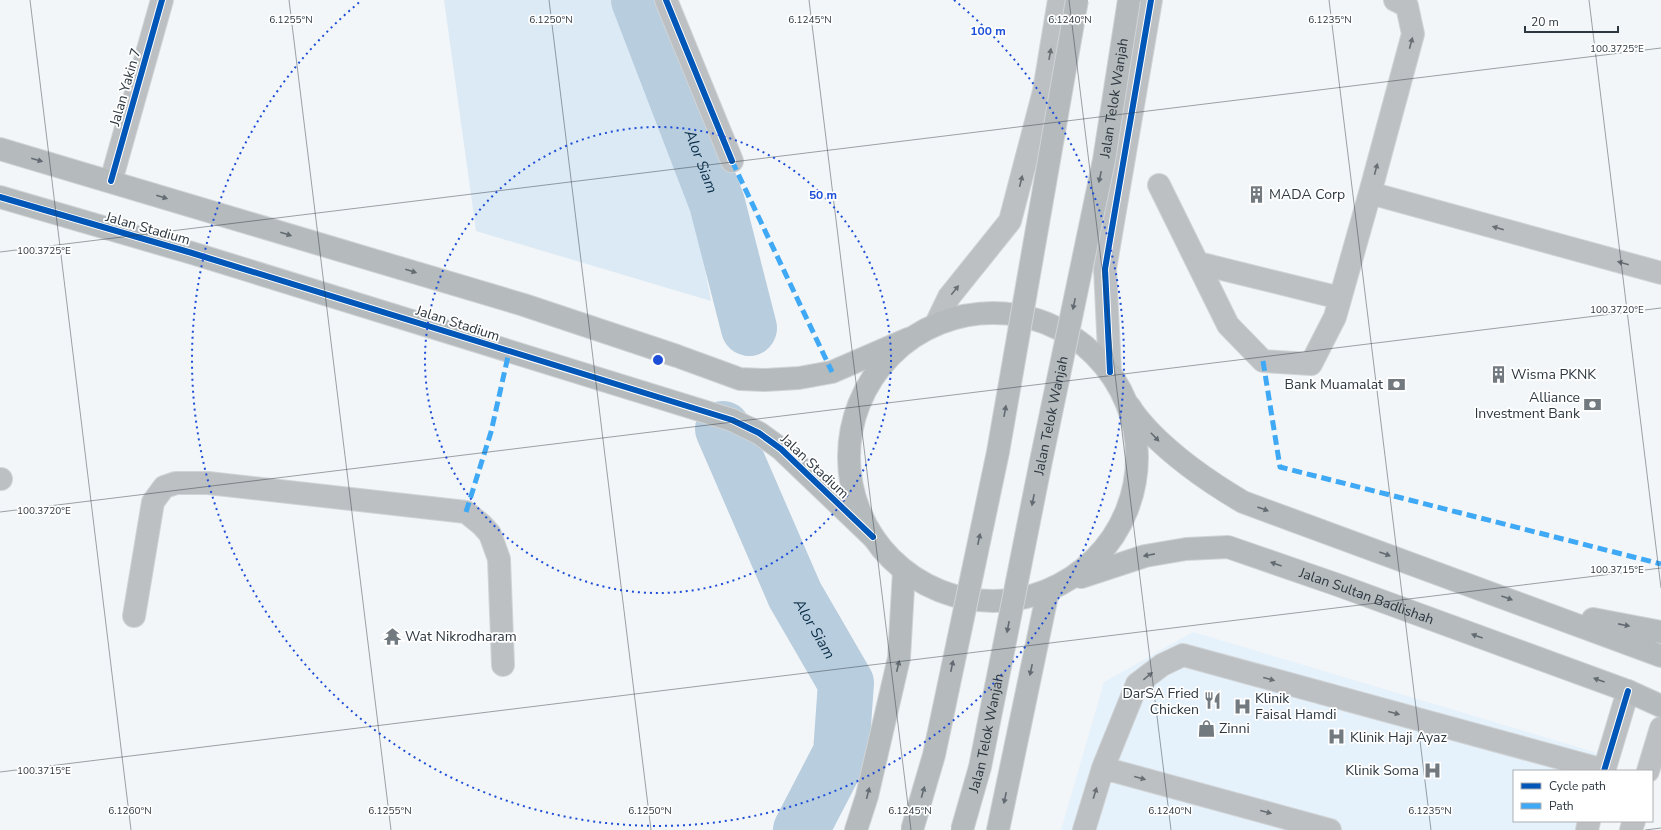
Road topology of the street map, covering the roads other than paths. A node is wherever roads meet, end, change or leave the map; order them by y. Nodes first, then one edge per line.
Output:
1 (162, 0) edge
2 (666, 0) edge
3 (1060, 0) edge
4 (1077, 0) edge
5 (1130, 0) edge
6 (1151, 0) edge
7 (1395, 0) edge
8 (0, 149) edge
9 (732, 161) dead end
10 (111, 181) junction
11 (1159, 185) dead end
12 (1370, 193) junction
13 (0, 197) edge
14 (1198, 263) junction
15 (1661, 274) edge
16 (1340, 298) junction
17 (936, 324) junction
18 (908, 339) junction
19 (1113, 378) junction
20 (873, 537) junction
21 (904, 571) junction
22 (1056, 587) junction
23 (1531, 607) junction
24 (134, 616) dead end
25 (1661, 632) edge
26 (1661, 656) edge
27 (503, 665) dead end
28 (1628, 691) junction
29 (1661, 706) edge
30 (1661, 728) edge
31 (1103, 768) junction
32 (1604, 770) edge
33 (1648, 770) edge
34 (856, 830) edge
35 (912, 830) edge
36 (962, 830) edge
37 (998, 830) edge
38 (1084, 830) edge
39 (1330, 830) edge

1 - 10 street, Jalan Yakin 7
2 - 9 street
17 -> 3 street
35 -> 4 main road, bridge
5 -> 36 main road, Jalan Telok Wanjah, bridge
6 - 19 street
12 -> 7 street
8 -> 10 main road
10 -> 18 main road
11 - 14 street
15 -> 12 street
12 - 16 street
13 - 20 main road, Jalan Stadium
14 - 16 street
14 - 16 street
17 - 18 main road
17 - 19 main road
18 - 20 main road
19 - 22 main road
19 -> 23 main road
20 - 21 main road, Jalan Sultan Badlishah
21 - 22 main road, Jalan Sultan Badlishah
34 -> 21 main road
28 -> 22 main road, Jalan Sultan Badlishah
22 -> 37 main road
23 -> 25 main road
23 - 26 main road
24 - 27 street
28 - 29 main road, Jalan Sultan Badlishah
28 - 32 street
30 - 33 street
31 -> 32 street
38 -> 31 street
31 -> 39 street

